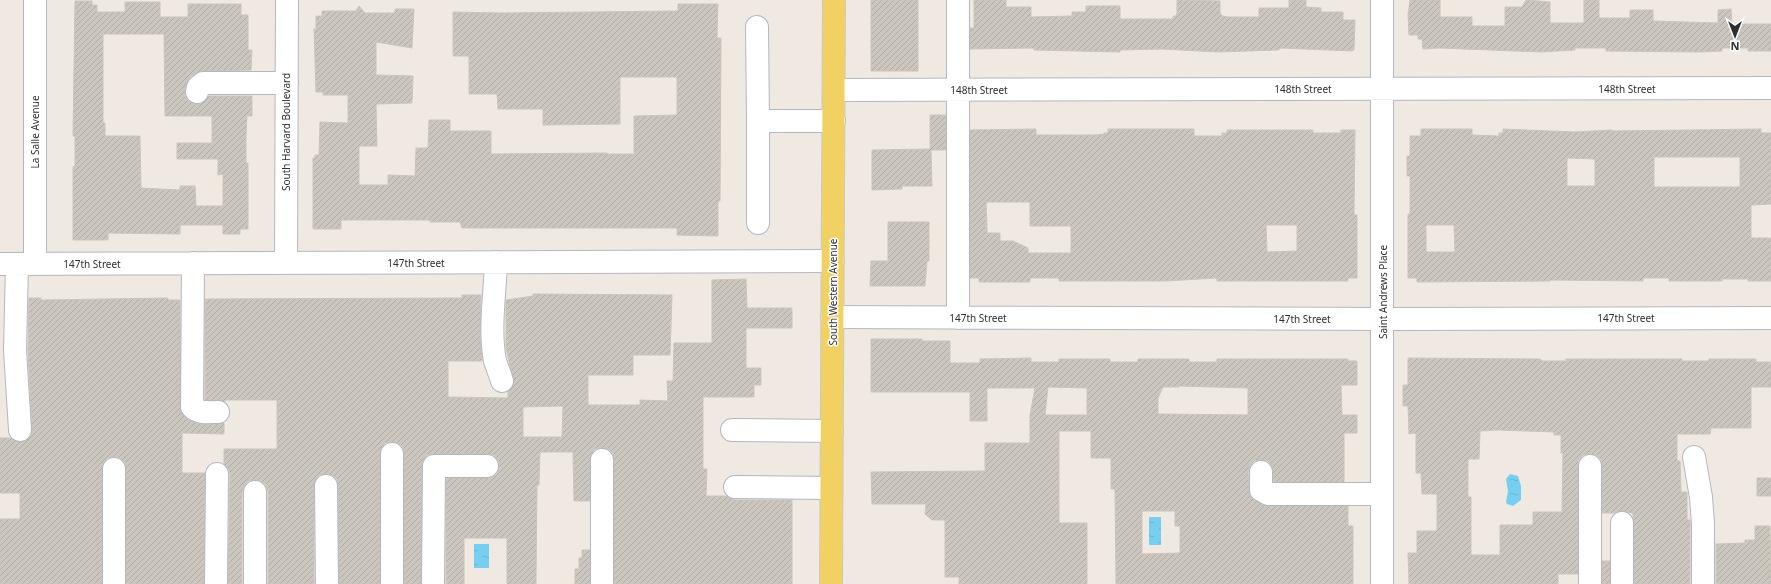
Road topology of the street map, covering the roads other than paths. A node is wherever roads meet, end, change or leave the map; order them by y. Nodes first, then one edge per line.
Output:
1 (36, 0) edge
2 (287, 0) edge
3 (834, 0) edge
4 (958, 0) edge
5 (1382, 0) edge
6 (757, 27) dead end
7 (287, 83) junction
8 (1771, 88) edge
9 (1382, 89) junction
10 (835, 90) junction
11 (959, 90) junction
12 (197, 92) dead end
13 (758, 121) junction
14 (834, 121) junction
15 (758, 223) dead end
16 (833, 261) junction
17 (496, 262) junction
18 (193, 263) junction
19 (286, 263) junction
20 (18, 264) edge
21 (832, 317) junction
22 (958, 318) junction
23 (1771, 318) edge
24 (1383, 319) junction
25 (502, 381) dead end
26 (218, 412) dead end
27 (20, 430) dead end
28 (732, 430) dead end
29 (832, 431) junction
30 (392, 454) dead end
31 (1694, 457) dead end
32 (602, 460) dead end
33 (487, 466) dead end
34 (1590, 466) dead end
35 (114, 469) dead end
36 (1261, 472) dead end
37 (218, 474) dead end
38 (326, 486) dead end
39 (735, 487) dead end
40 (831, 488) junction
41 (255, 492) dead end
42 (1382, 494) junction
43 (1622, 523) dead end
44 (114, 584) edge
45 (216, 584) edge
46 (255, 584) edge
47 (327, 584) edge
48 (392, 584) edge
49 (433, 584) edge
50 (602, 584) edge
51 (831, 584) edge
52 (1382, 584) edge
53 (1590, 584) edge
54 (1622, 584) edge
55 (1703, 584) edge

1 - 20 street, La Salle Avenue
2 - 7 street, South Harvard Boulevard
3 - 10 main road, South Western Avenue
4 - 11 street
5 - 9 street, Saint Andrews Place
6 - 13 street
7 - 12 street
7 - 19 street, South Harvard Boulevard
8 - 9 street, 148th Street
9 - 11 street, 148th Street
9 - 24 street, Saint Andrews Place
10 - 11 street, 148th Street
10 - 14 main road, South Western Avenue
11 - 22 street
13 - 14 street
13 - 15 street
14 - 16 main road, South Western Avenue
16 - 17 street, 147th Street
16 - 21 main road, South Western Avenue
17 - 19 street, 147th Street
17 - 25 street
18 - 19 street, 147th Street
18 - 20 street, 147th Street
18 - 26 street
20 - 27 street, La Salle Avenue
21 - 22 street, 147th Street
21 - 29 main road, South Western Avenue
22 - 24 street, 147th Street
23 - 24 street, 147th Street
24 - 42 street, Saint Andrews Place
28 - 29 street
29 - 40 main road, South Western Avenue
30 - 48 street
31 - 55 street
32 - 50 street
33 - 49 street
34 - 53 street
35 - 44 street
36 - 42 street
37 - 45 street
38 - 47 street
39 - 40 street
40 - 51 main road, South Western Avenue
41 - 46 street
42 - 52 street, Saint Andrews Place
43 - 54 street

